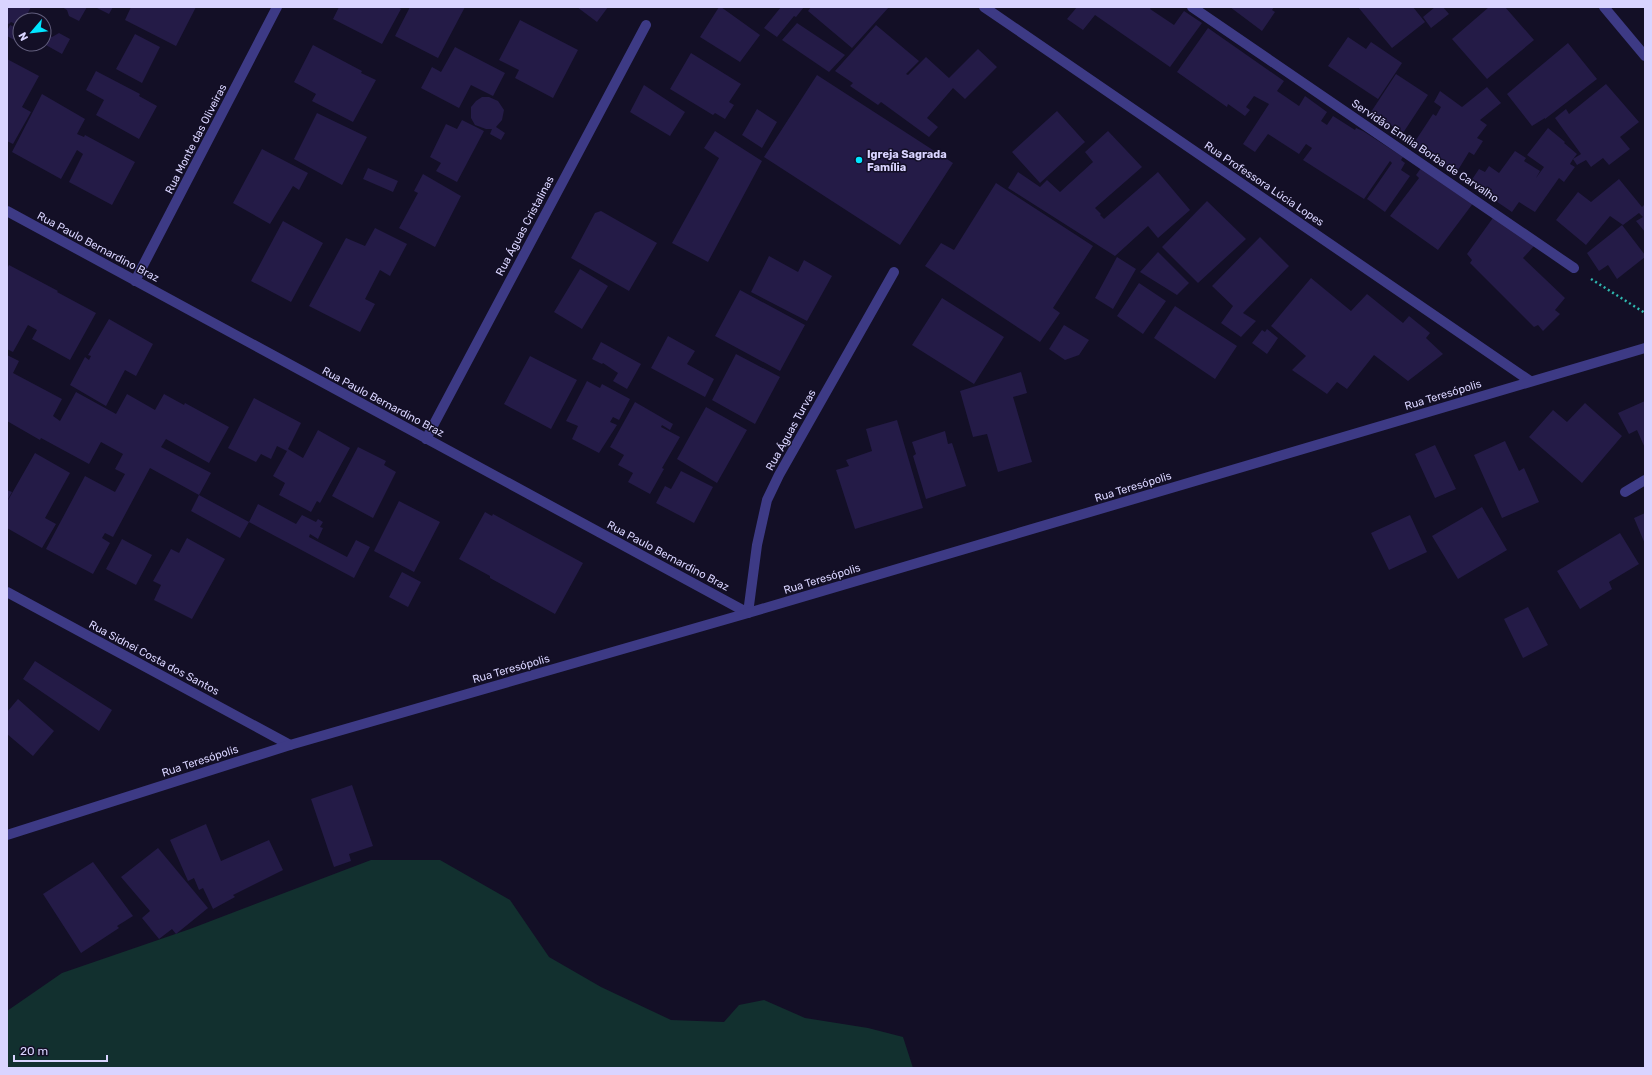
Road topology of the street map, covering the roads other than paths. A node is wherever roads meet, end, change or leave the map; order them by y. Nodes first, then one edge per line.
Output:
1 (277, 7) edge
2 (984, 7) edge
3 (1192, 7) edge
4 (1604, 7) edge
5 (646, 25) dead end
6 (1645, 56) edge
7 (7, 212) edge
8 (1574, 268) road end
9 (894, 272) dead end
10 (136, 281) junction
11 (1645, 348) edge
12 (1530, 382) junction
13 (426, 438) junction
14 (1645, 480) edge
15 (1624, 492) dead end
16 (7, 592) edge
17 (748, 613) junction
18 (290, 745) junction
19 (7, 836) edge

1 - 10 street, Rua Monte das Oliveiras
2 - 12 street, Rua Professora Lúcia Lopes
3 - 8 street, Servidão Emília Borba de Carvalho
4 - 6 street
5 - 13 street, Rua Águas Cristalinas
7 - 10 street, Rua Paulo Bernardino Braz
9 - 17 street, Rua Águas Turvas
10 - 13 street, Rua Paulo Bernardino Braz
11 - 12 street, Rua Teresópolis
12 - 17 street, Rua Teresópolis
13 - 17 street, Rua Paulo Bernardino Braz
14 - 15 street
16 - 18 street, Rua Sidnei Costa dos Santos
17 - 18 street, Rua Teresópolis
18 - 19 street, Rua Teresópolis

